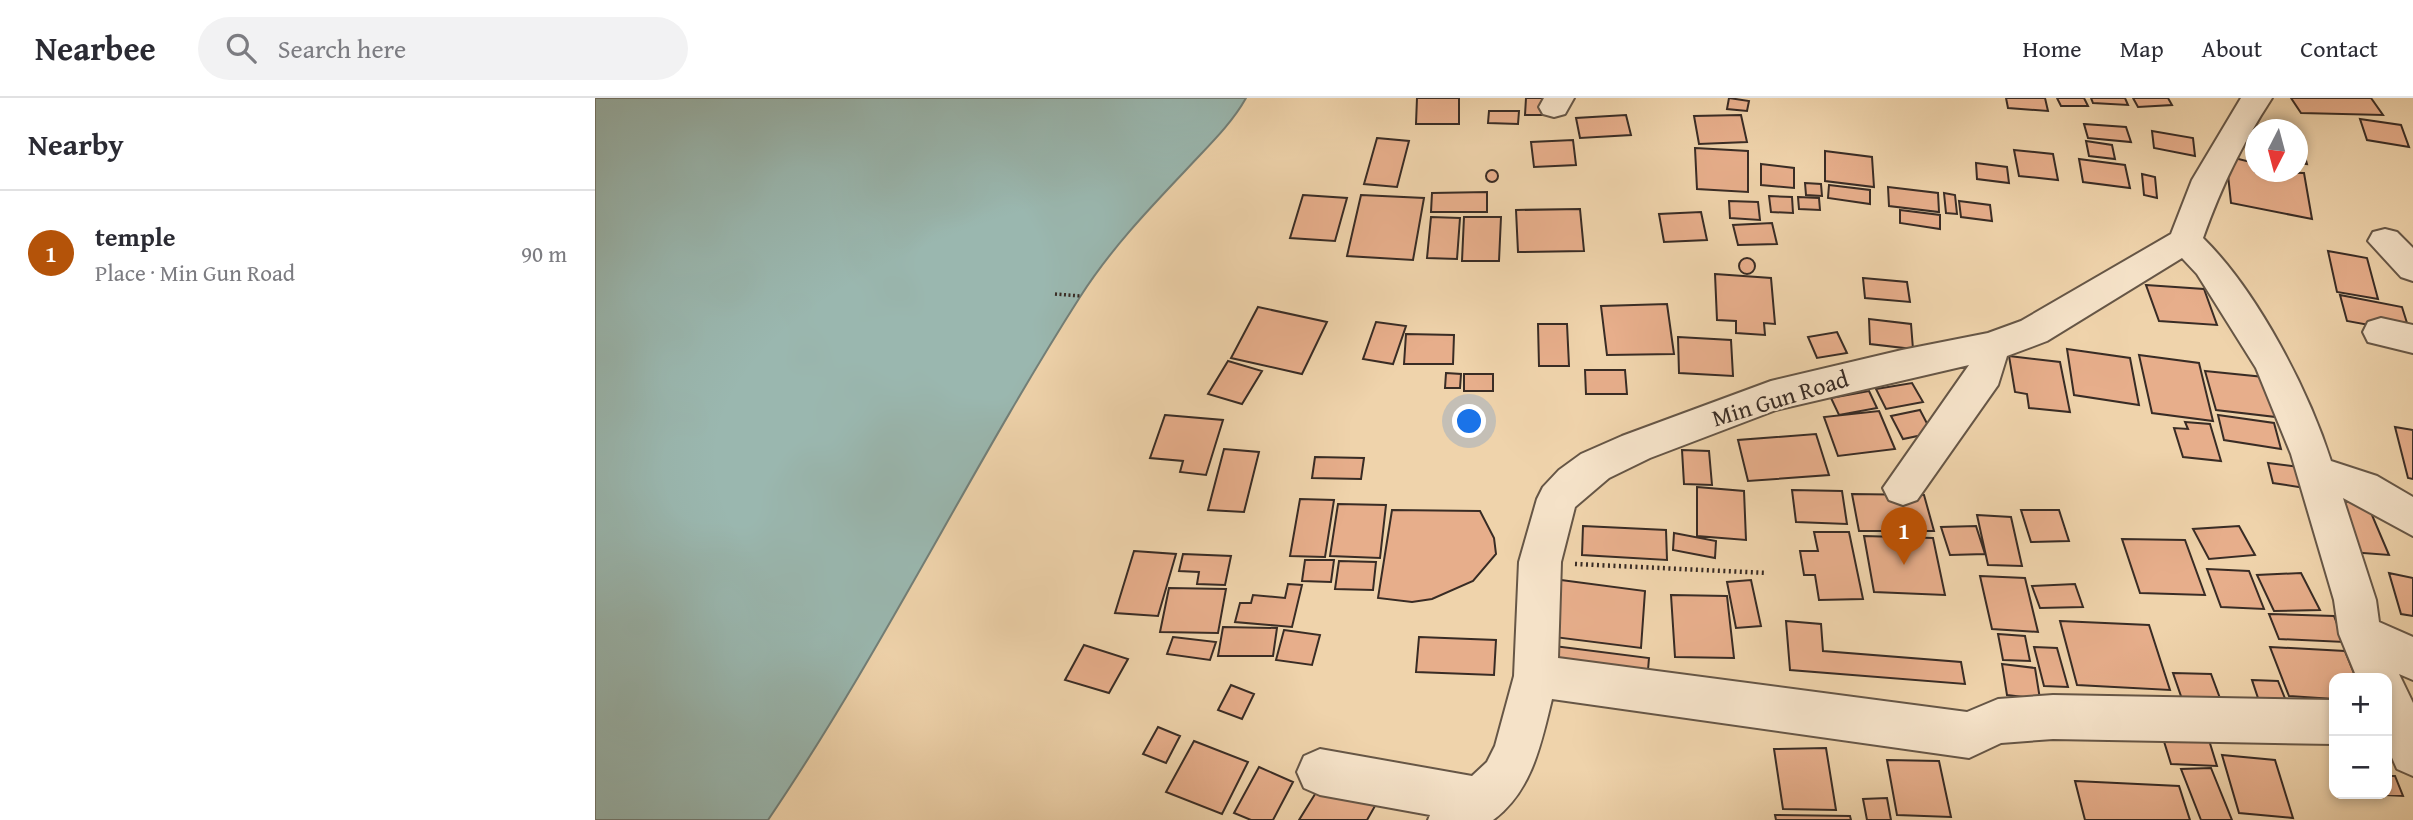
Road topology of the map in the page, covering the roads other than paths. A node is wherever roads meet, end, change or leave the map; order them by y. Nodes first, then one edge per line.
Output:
1 (2257, 98) edge
2 (2185, 241) junction
3 (2385, 241) dead end
4 (2413, 268) edge
5 (1991, 347) junction
6 (2317, 473) junction
7 (1903, 488) dead end
8 (2413, 518) edge
9 (2360, 634) junction
10 (2413, 659) edge
11 (2377, 673) edge
12 (1536, 676) junction
13 (2329, 722) edge
14 (1320, 772) dead end
15 (1466, 811) edge

1 - 2 street
2 - 5 street, Min Gun Road
2 - 6 street
3 - 4 street
5 - 7 street
5 - 12 street, Min Gun Road
6 - 8 street
6 - 9 street
9 - 10 street
9 - 11 street
12 - 13 street
12 - 15 street, Min Gun Road
14 - 15 street

